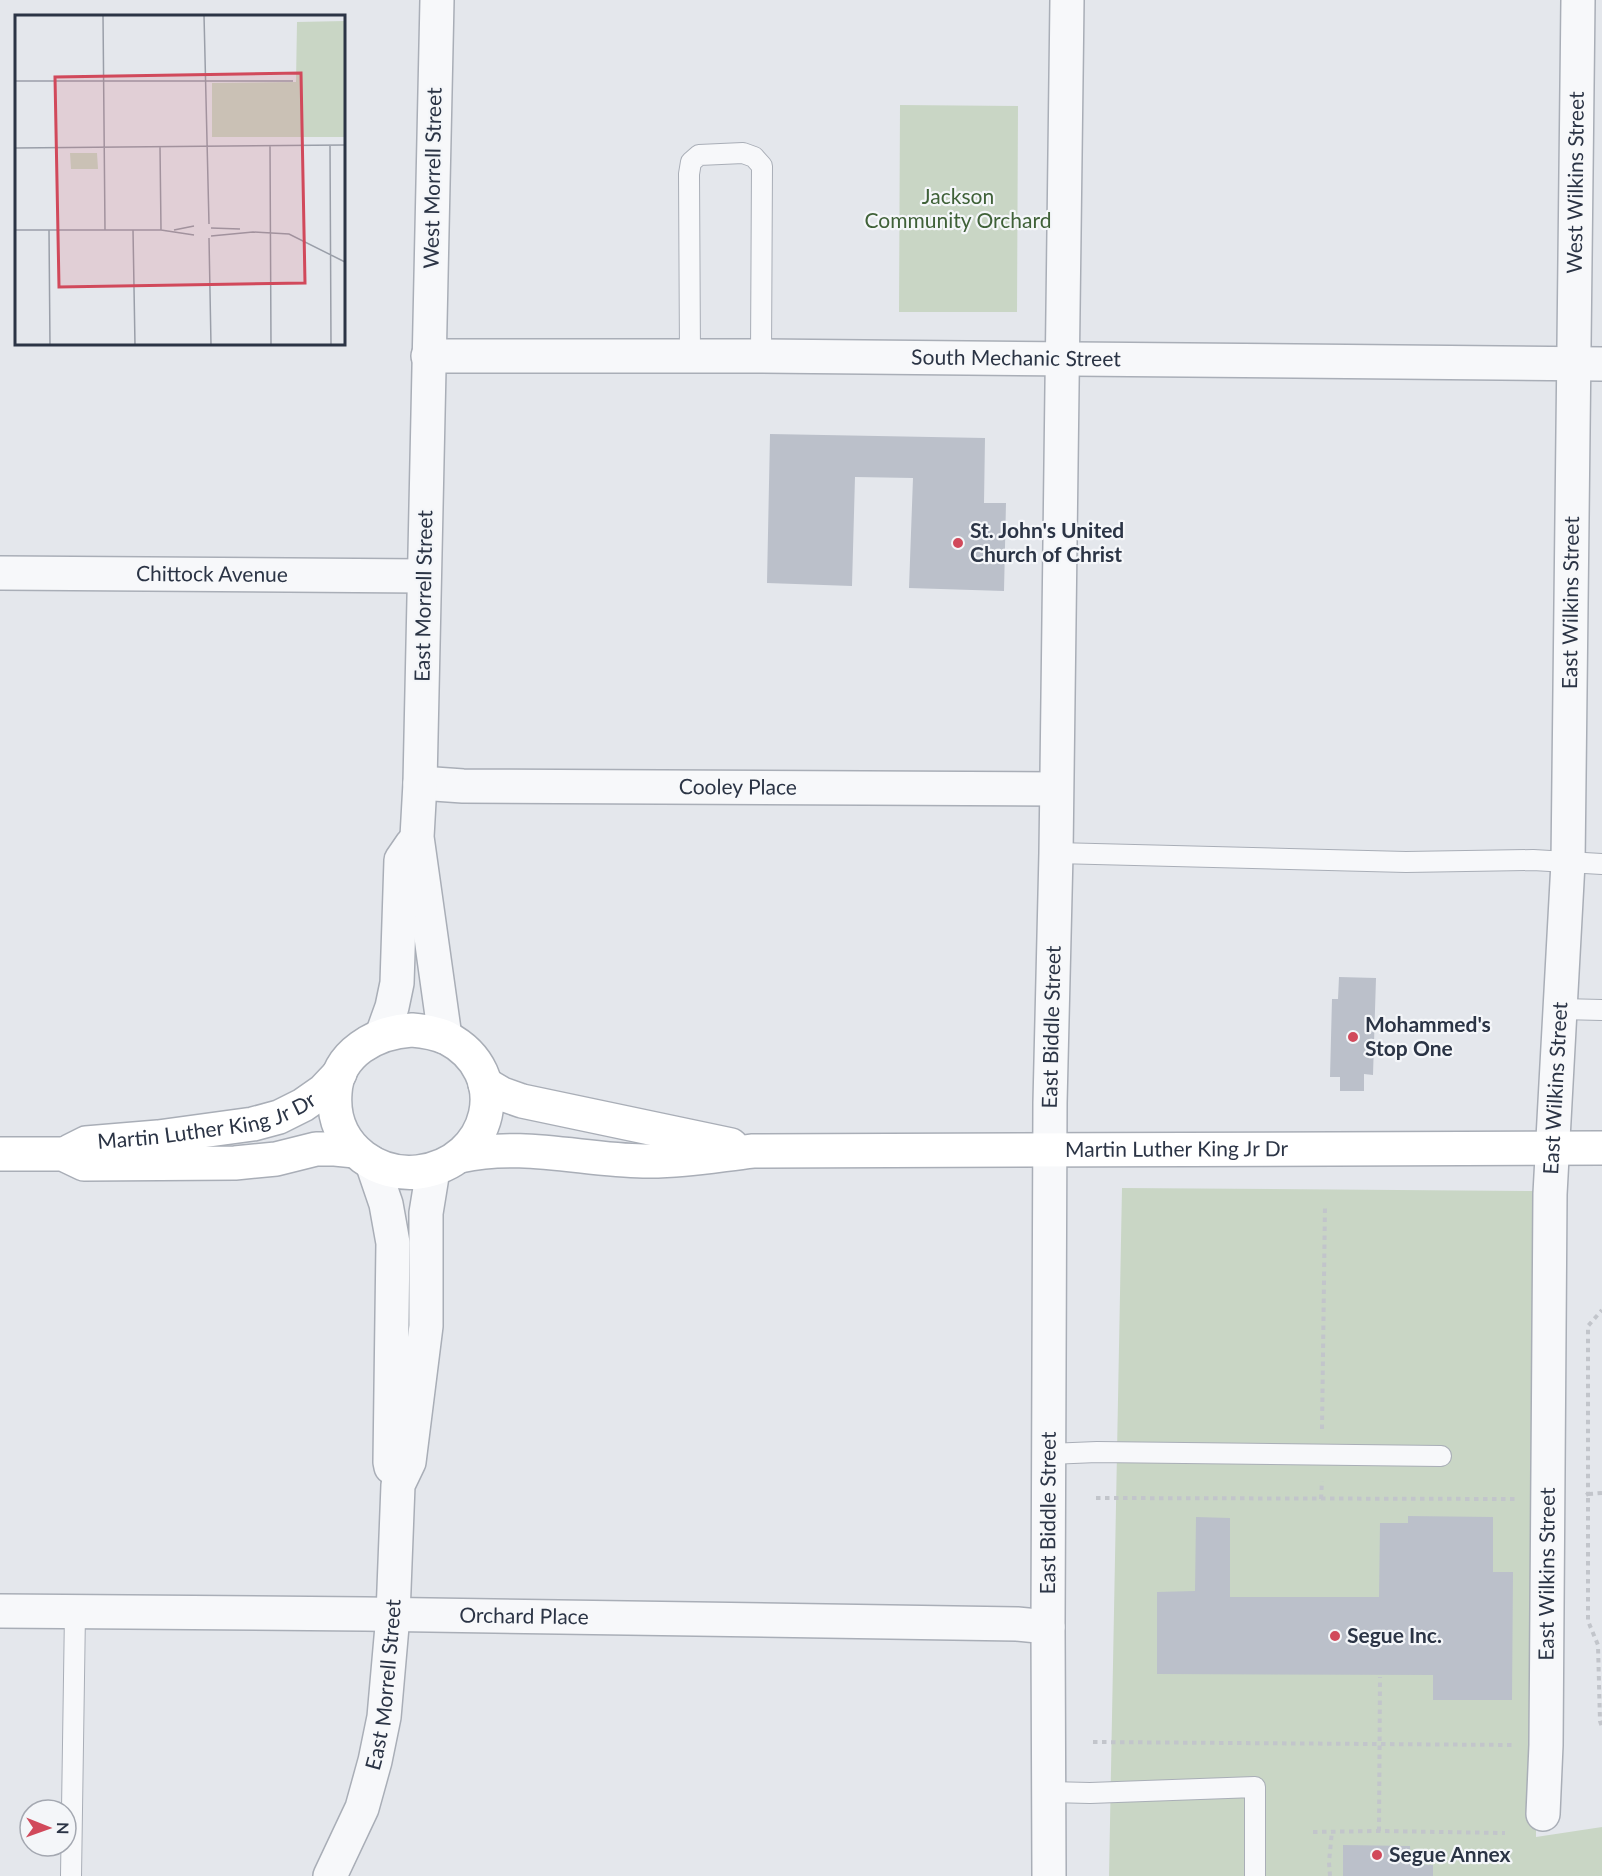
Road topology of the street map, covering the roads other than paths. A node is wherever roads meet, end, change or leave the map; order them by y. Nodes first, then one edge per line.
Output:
1 (436, 0) edge
2 (1066, 0) edge
3 (1578, 0) edge
4 (428, 356) junction
5 (690, 356) junction
6 (761, 356) junction
7 (1062, 358) junction
8 (1588, 364) edge
9 (0, 573) edge
10 (424, 576) junction
11 (420, 783) junction
12 (1056, 789) junction
13 (417, 837) junction
14 (1056, 853) junction
15 (1568, 863) junction
16 (1602, 864) edge
17 (1561, 1009) junction
18 (1602, 1010) edge
19 (382, 1035) junction
20 (445, 1037) junction
21 (340, 1073) junction
22 (485, 1084) junction
23 (1051, 1148) junction
24 (1554, 1148) junction
25 (1602, 1148) edge
26 (753, 1150) junction
27 (0, 1154) edge
28 (63, 1154) junction
29 (364, 1157) junction
30 (447, 1163) junction
31 (1049, 1454) junction
32 (1441, 1456) dead end
33 (398, 1485) junction
34 (0, 1611) edge
35 (75, 1612) junction
36 (393, 1615) junction
37 (1048, 1627) junction
38 (1049, 1792) junction
39 (1543, 1814) dead end
40 (71, 1876) edge
41 (330, 1876) edge
42 (1049, 1876) edge
43 (1255, 1876) edge

1 - 4 street, West Morrell Street
2 - 7 street, East Biddle Street
3 - 8 street, West Wilkins Street
4 - 5 street, South Mechanic Street
4 - 10 street, East Morrell Street
5 - 6 street, South Mechanic Street
5 - 6 lane
6 - 7 street, South Mechanic Street
7 - 8 street, South Mechanic Street
7 - 12 street, East Biddle Street
8 - 15 street, East Wilkins Street
9 - 10 street, Chittock Avenue
10 - 11 street, East Morrell Street
11 - 12 street, Cooley Place
11 - 13 street, East Morrell Street
12 - 14 street, East Biddle Street
13 - 19 street, East Morrell Street
13 - 20 street, East Morrell Street
14 - 15 lane
14 - 23 street, East Biddle Street
15 - 16 lane
15 - 17 street, East Wilkins Street
17 - 18 lane
17 - 24 street, East Wilkins Street
19 - 20 main road
19 - 21 main road
20 - 22 main road
21 - 28 main road, Martin Luther King Jr Dr
21 - 29 main road
22 - 26 main road, Martin Luther King Jr Dr
22 - 30 main road
23 - 24 main road, Martin Luther King Jr Dr
23 - 26 main road, Martin Luther King Jr Dr
23 - 31 street, East Biddle Street
24 - 25 main road, Martin Luther King Jr Dr
24 - 39 street, East Wilkins Street
26 - 30 main road, Martin Luther King Jr Dr
27 - 28 main road, Martin Luther King Jr Dr
28 - 29 main road, Martin Luther King Jr Dr
29 - 30 main road
29 - 33 street, East Morrell Street
30 - 33 street, East Morrell Street
31 - 32 lane
31 - 37 street, East Biddle Street
33 - 36 street, East Morrell Street
34 - 35 street, Orchard Place
35 - 36 street, Orchard Place
35 - 40 lane
36 - 37 street, Orchard Place
36 - 41 street, East Morrell Street
37 - 38 street, East Biddle Street
38 - 42 street, East Biddle Street
38 - 43 lane

